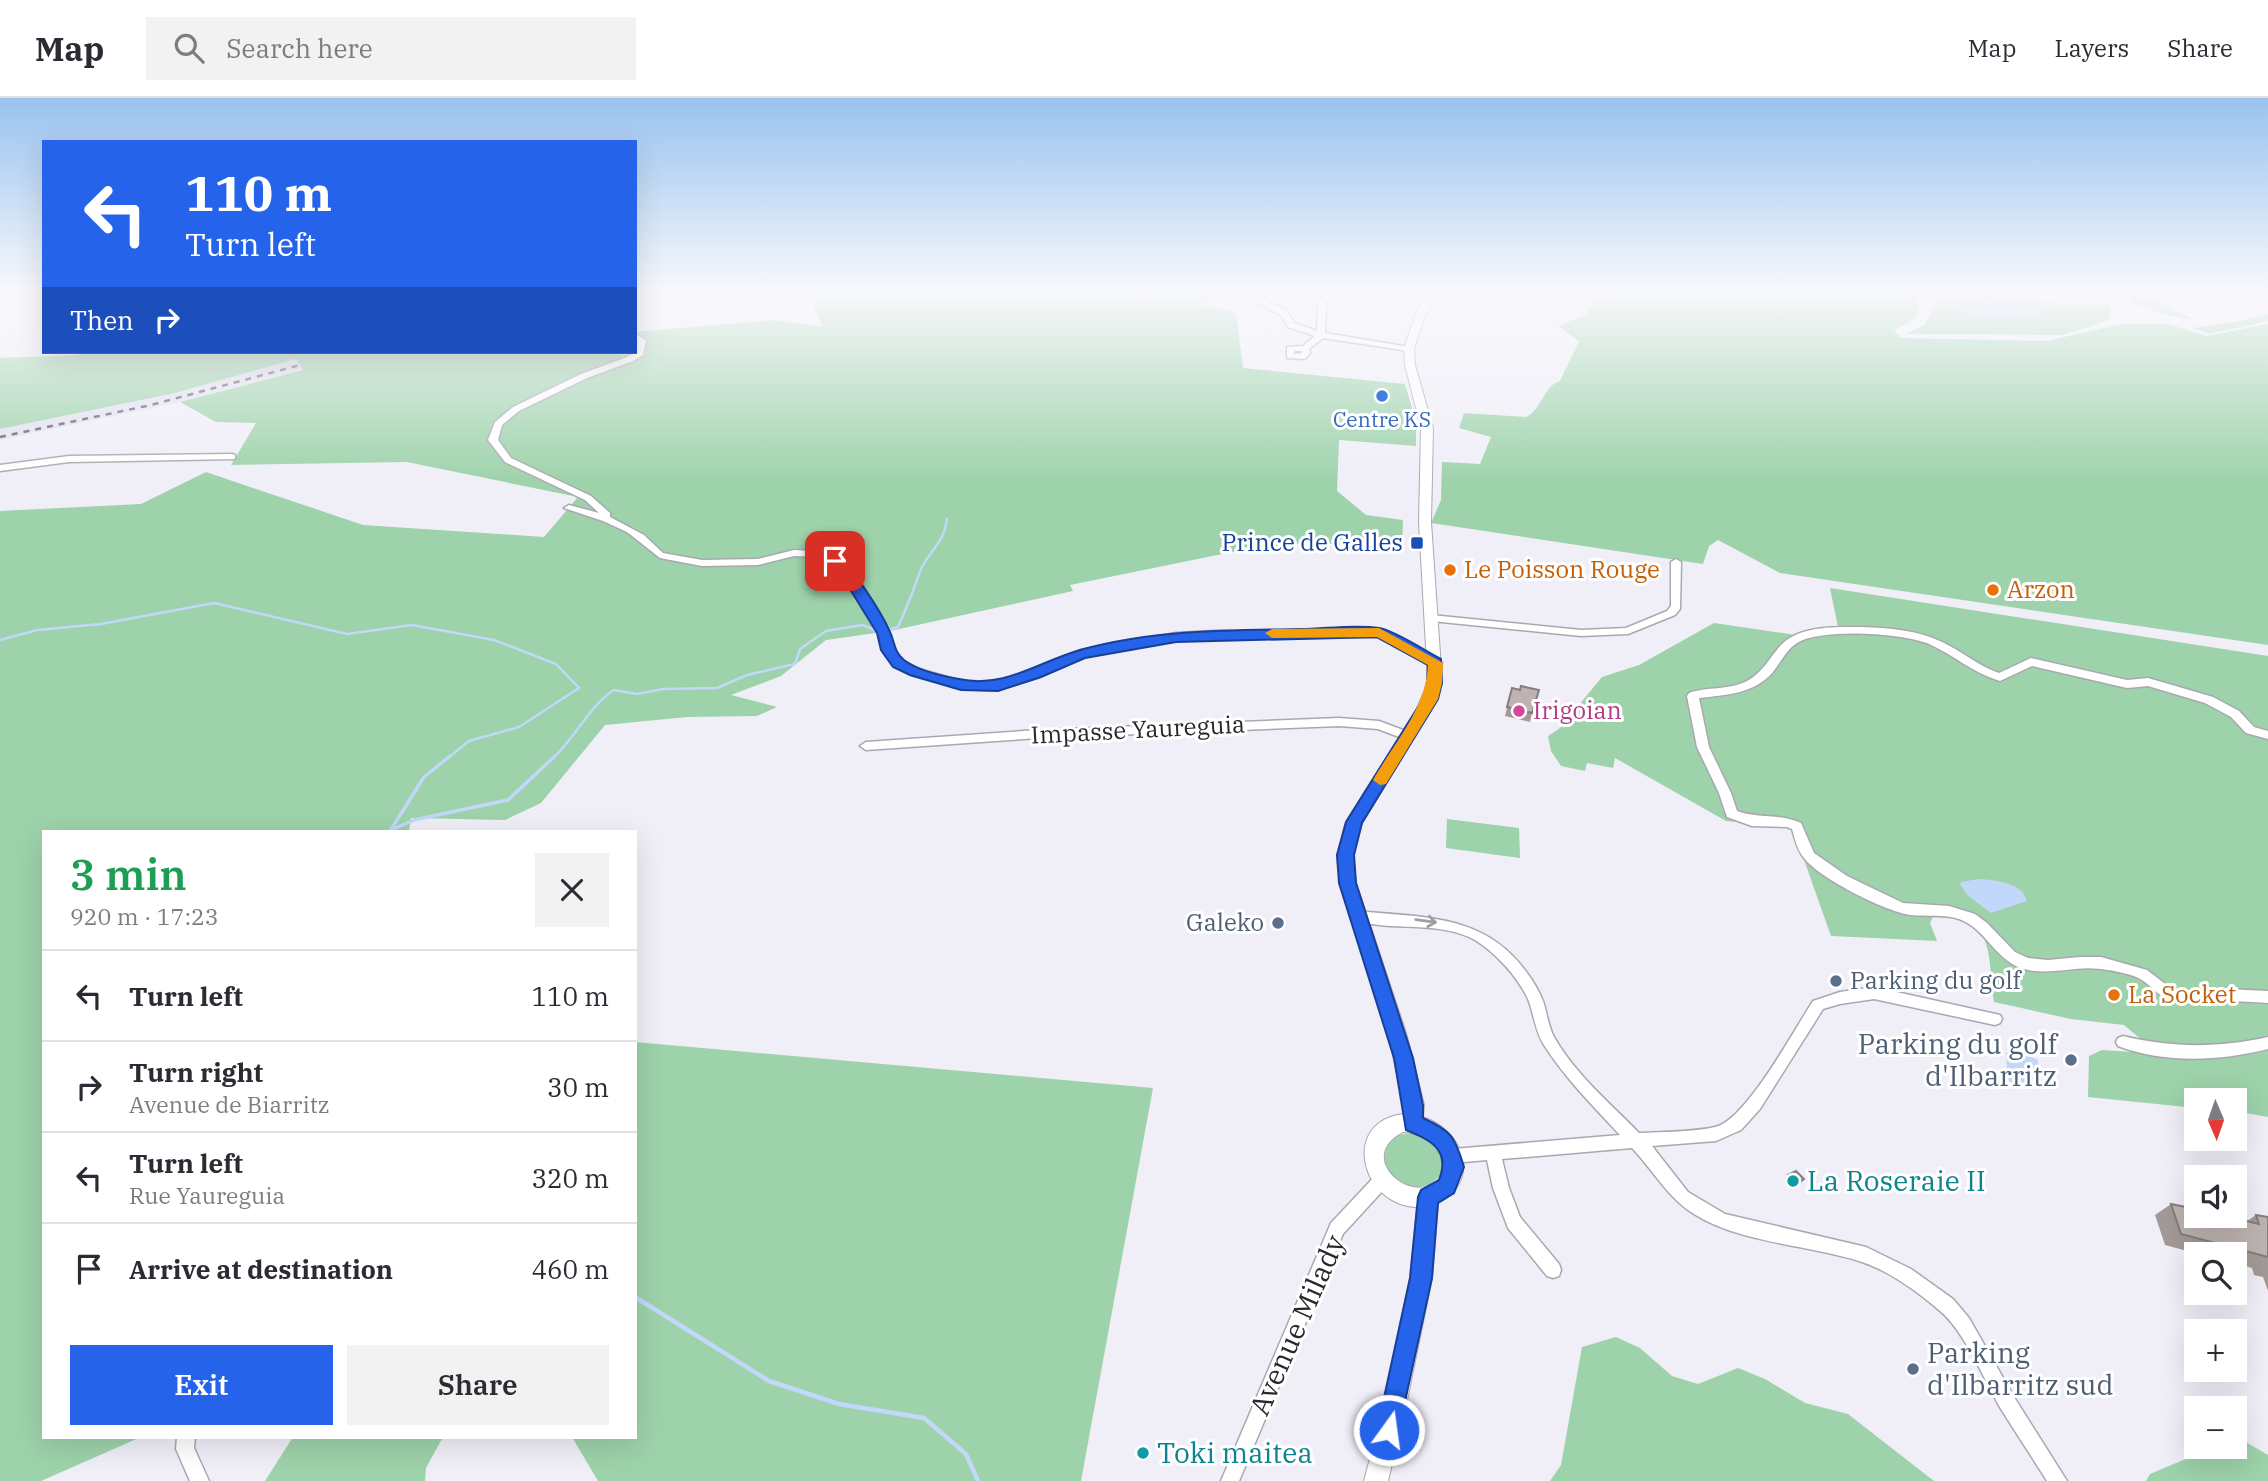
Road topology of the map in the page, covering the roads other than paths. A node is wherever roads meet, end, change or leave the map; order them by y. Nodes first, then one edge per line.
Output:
1 (637, 355) edge
2 (1409, 355) edge
3 (232, 457) dead end
4 (0, 468) edge
5 (569, 508) dead end
6 (610, 518) junction
7 (1676, 562) dead end
8 (1431, 618) junction
9 (1436, 663) junction
10 (2268, 735) edge
11 (1407, 736) junction
12 (866, 746) dead end
13 (1358, 916) junction
14 (2268, 997) edge
15 (1995, 1019) dead end
16 (2123, 1042) dead end
17 (2268, 1043) edge
18 (1413, 1123) junction
19 (1633, 1141) junction
20 (1493, 1153) junction
21 (1453, 1156) junction
22 (1382, 1180) junction
23 (1428, 1197) junction
24 (1553, 1270) dead end
25 (186, 1439) edge
26 (200, 1481) edge
27 (1230, 1481) edge
28 (1376, 1481) edge
29 (2058, 1481) edge

1 - 6 street
2 - 8 main road
3 - 4 street
5 - 6 street
6 - 9 street
7 - 8 street
8 - 9 main road
9 - 11 main road
10 - 14 street
11 - 12 street, Impasse Yaureguia
11 - 13 main road
13 - 18 main road
13 -> 19 street
15 - 19 street
16 - 17 street
18 - 21 main road
18 - 22 main road
19 - 20 street
19 - 29 street
20 - 21 street
20 - 24 street
21 - 23 main road
22 - 23 main road
22 - 27 street, Avenue Milady
23 - 28 main road
25 - 26 street

